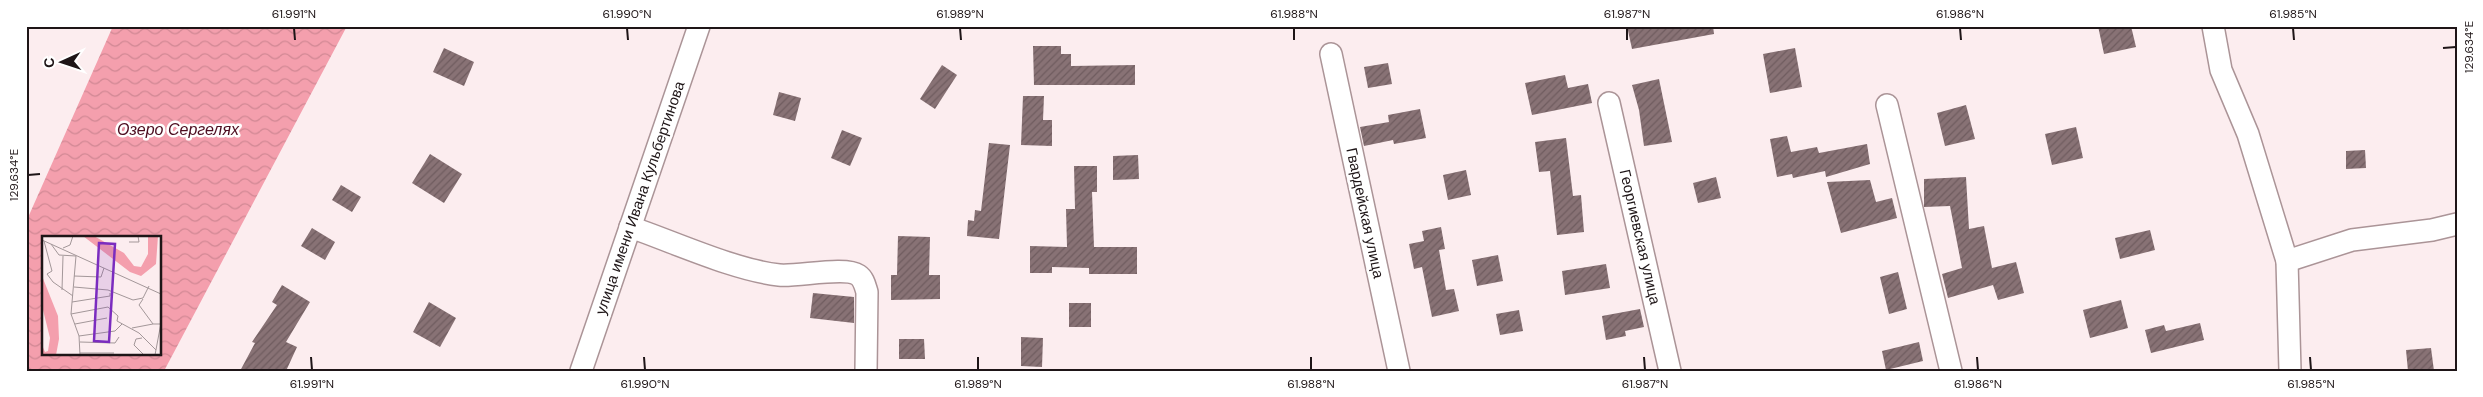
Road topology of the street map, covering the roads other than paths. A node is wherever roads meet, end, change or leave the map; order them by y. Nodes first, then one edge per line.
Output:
1 (699, 26) edge
2 (2213, 26) edge
3 (1331, 54) dead end
4 (1609, 103) dead end
5 (1887, 105) dead end
6 (2457, 224) edge
7 (630, 227) junction
8 (2287, 261) junction
9 (581, 371) edge
10 (866, 371) edge
11 (1399, 371) edge
12 (1670, 371) edge
13 (1951, 371) edge
14 (2290, 371) edge

1 - 7 street, улица имени Ивана Кульбертинова
2 - 8 street
3 - 11 street, Гвардейская улица
4 - 12 street, Георгиевская улица
5 - 13 street
6 - 8 street
7 - 9 street, улица имени Ивана Кульбертинова
7 - 10 street
8 - 14 street

